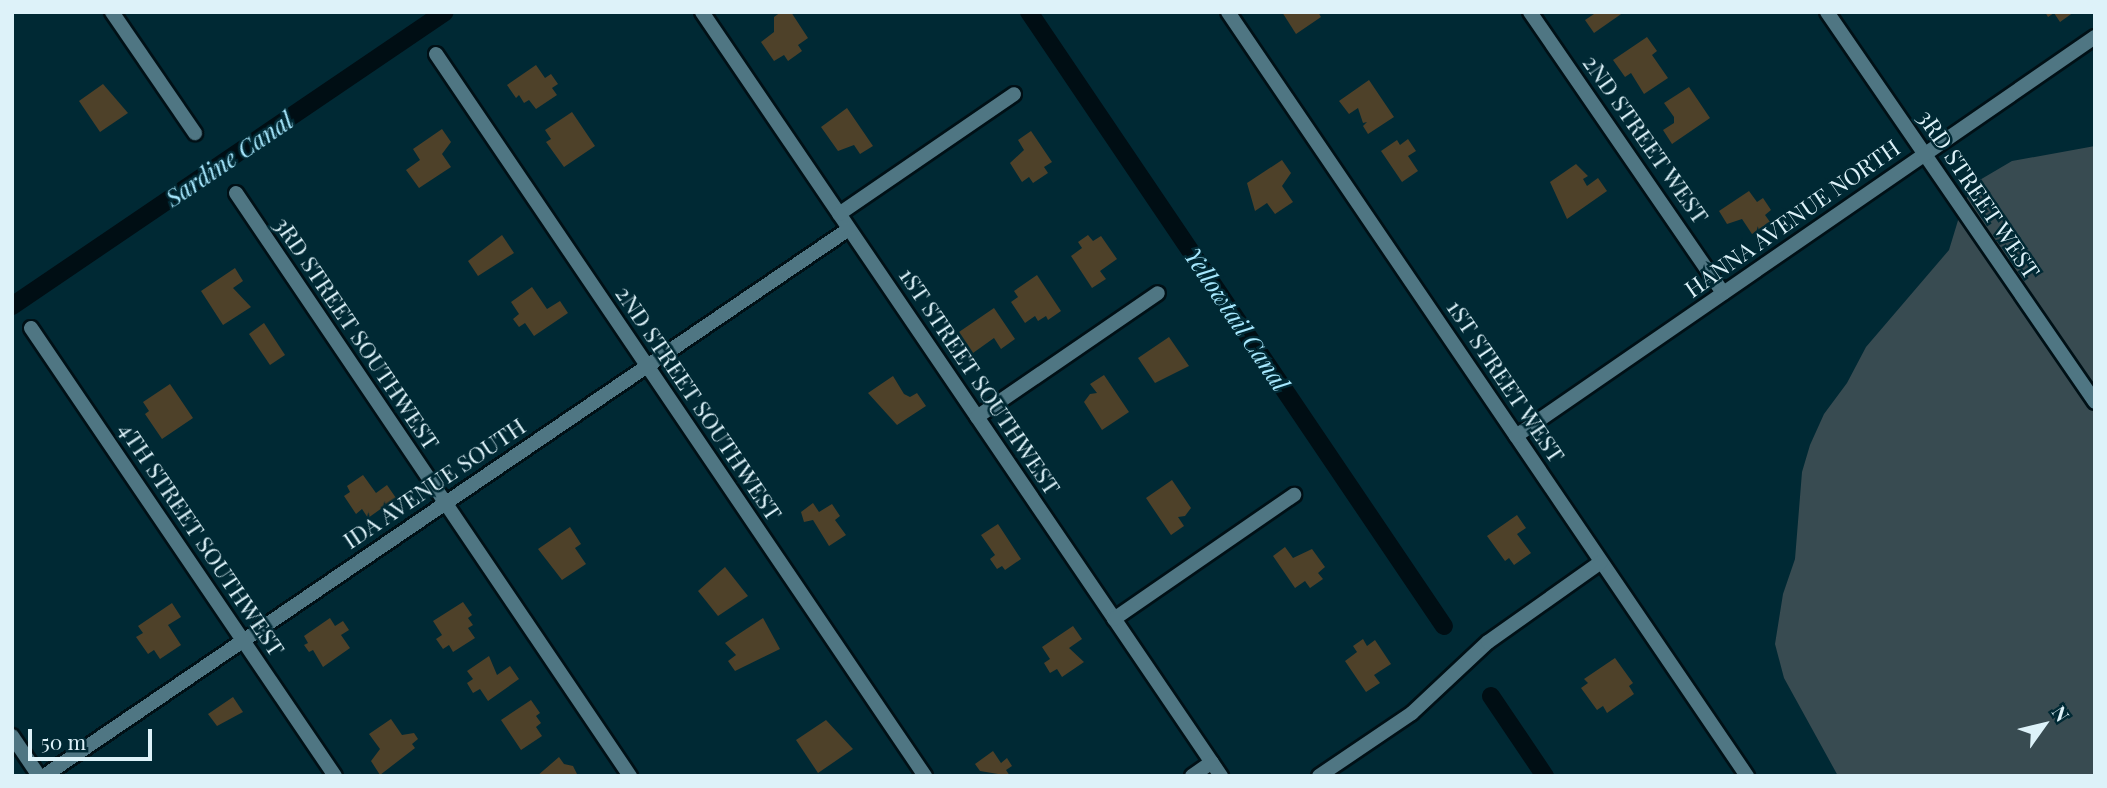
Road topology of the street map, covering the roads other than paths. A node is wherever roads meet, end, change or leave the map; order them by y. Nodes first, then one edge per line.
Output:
1 (112, 12) edge
2 (703, 12) edge
3 (1228, 12) edge
4 (1530, 12) edge
5 (1827, 12) edge
6 (2095, 37) edge
7 (436, 54) dead end
8 (1014, 94) dead end
9 (195, 133) dead end
10 (1925, 154) junction
11 (236, 193) dead end
12 (839, 214) junction
13 (849, 229) junction
14 (1158, 293) dead end
15 (1723, 293) junction
16 (31, 328) dead end
17 (647, 366) junction
18 (2095, 402) edge
19 (977, 417) junction
20 (1516, 436) junction
21 (1294, 495) dead end
22 (444, 504) junction
23 (1601, 562) junction
24 (1114, 619) junction
25 (243, 640) junction
26 (12, 736) edge
27 (1212, 762) junction
28 (39, 776) edge
29 (44, 776) edge
30 (335, 776) edge
31 (630, 776) edge
32 (925, 776) edge
33 (1192, 776) edge
34 (1221, 776) edge
35 (1319, 776) edge
36 (1747, 776) edge

1 - 9 street
2 - 12 street, 1ST STREET SOUTHWEST
3 - 20 street, 1ST STREET WEST
4 - 15 street, 2ND STREET WEST
5 - 10 street, 3RD STREET WEST
6 - 10 street, HANNA AVENUE NORTH
7 - 17 street, 2ND STREET SOUTHWEST
8 - 12 street
10 - 15 street, HANNA AVENUE NORTH
10 - 18 street, 3RD STREET WEST
11 - 22 street, 3RD STREET SOUTHWEST
12 - 13 street, 1ST STREET SOUTHWEST
13 - 17 street, IDA AVENUE SOUTH
13 - 19 street, 1ST STREET SOUTHWEST
14 - 19 street
15 - 20 street, HANNA AVENUE NORTH
16 - 25 street, 4TH STREET SOUTHWEST
17 - 22 street, IDA AVENUE SOUTH
17 - 32 street, 2ND STREET SOUTHWEST
19 - 24 street, 1ST STREET SOUTHWEST
20 - 23 street, 1ST STREET WEST
21 - 24 street
22 - 25 street, IDA AVENUE SOUTH
22 - 31 street, 3RD STREET SOUTHWEST
23 - 35 street
23 - 36 street, 1ST STREET WEST
24 - 27 street, 1ST STREET SOUTHWEST
25 - 29 street, IDA AVENUE SOUTH
25 - 30 street, 4TH STREET SOUTHWEST
26 - 28 street
27 - 33 street
27 - 34 street, 1ST STREET SOUTHWEST

